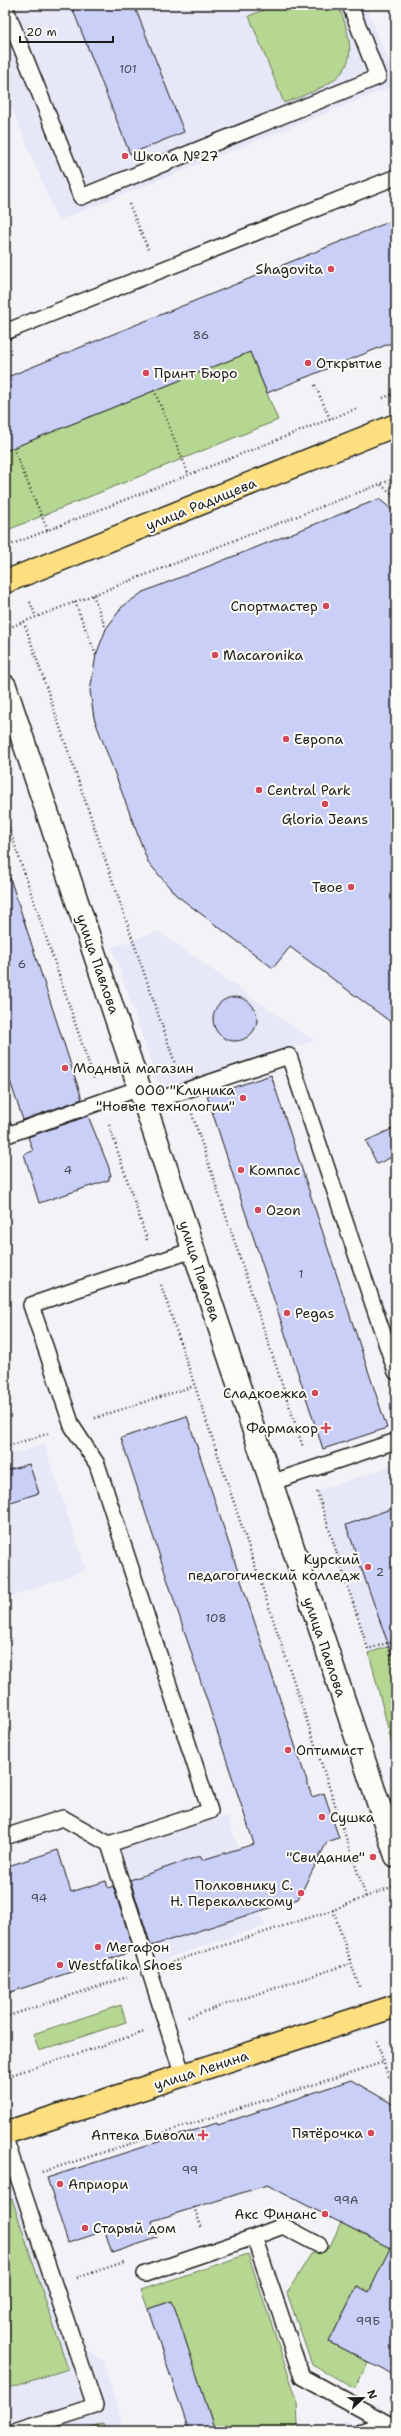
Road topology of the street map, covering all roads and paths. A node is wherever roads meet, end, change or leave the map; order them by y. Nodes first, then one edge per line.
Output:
1 (350, 5) edge
2 (5, 7) edge
3 (396, 177) edge
4 (133, 214) dead end
5 (158, 273) junction
6 (5, 332) edge
7 (316, 385) dead end
8 (154, 390) dead end
9 (396, 393) edge
10 (377, 401) dead end
11 (363, 406) dead end
12 (330, 420) junction
13 (396, 425) edge
14 (14, 448) dead end
15 (189, 475) junction
16 (396, 478) edge
17 (380, 484) junction
18 (396, 497) edge
19 (48, 531) junction
20 (5, 546) edge
21 (5, 582) edge
22 (93, 595) junction
23 (75, 602) junction
24 (24, 622) junction
25 (5, 629) edge
26 (106, 629) dead end
27 (96, 655) dead end
28 (5, 686) edge
29 (5, 816) edge
30 (185, 1091) junction
31 (142, 1096) junction
32 (101, 1101) junction
33 (5, 1129) edge
34 (193, 1250) junction
35 (154, 1262) junction
36 (396, 1372) edge
37 (194, 1386) junction
38 (72, 1426) junction
39 (396, 1441) edge
40 (5, 1447) edge
41 (310, 1470) junction
42 (270, 1483) junction
43 (396, 1640) edge
44 (387, 1643) junction
45 (396, 1671) edge
46 (5, 1837) edge
47 (109, 1844) junction
48 (396, 1856) edge
49 (396, 1884) edge
50 (366, 1897) junction
51 (333, 1910) dead end
52 (396, 2006) edge
53 (384, 2062) dead end
54 (183, 2076) junction
55 (5, 2133) edge
56 (5, 2138) edge
57 (19, 2180) junction
58 (194, 2207) dead end
59 (204, 2236) dead end
60 (254, 2237) junction
61 (319, 2245) dead end
62 (145, 2274) dead end
63 (391, 2426) edge
64 (17, 2431) edge
65 (362, 2431) edge

1 - 2 lane
3 - 5 lane
4 - 5 path
5 - 6 lane
7 - 12 path
8 - 15 path
9 - 10 path
11 - 12 path
12 - 15 path
13 - 21 main road, улица Радищева
14 - 19 path
15 - 19 path
16 - 17 path
17 - 18 path
17 - 22 path
19 - 20 path
22 - 23 path
22 - 26 path
23 - 24 path
23 - 27 path
24 - 25 path
24 - 30 path
28 - 31 main road, улица Павлова
29 - 32 path
30 - 31 lane
30 - 36 lane
30 - 41 path
31 - 32 lane
31 - 34 main road, улица Павлова
32 - 33 lane
32 - 35 path
34 - 35 lane
34 - 42 main road, улица Павлова
35 - 37 path
35 - 38 lane
37 - 38 path
37 - 50 path
38 - 40 path
38 - 47 lane
39 - 41 lane
41 - 42 lane
41 - 44 path
42 - 48 main road, улица Павлова
43 - 44 path
44 - 45 path
46 - 47 lane
47 - 54 lane
49 - 50 path
50 - 51 path
52 - 54 main road, улица Ленина
53 - 57 path
54 - 55 main road, улица Ленина
56 - 57 lane
57 - 64 lane
58 - 59 path
60 - 61 lane
60 - 62 lane
60 - 63 lane
63 - 65 lane

